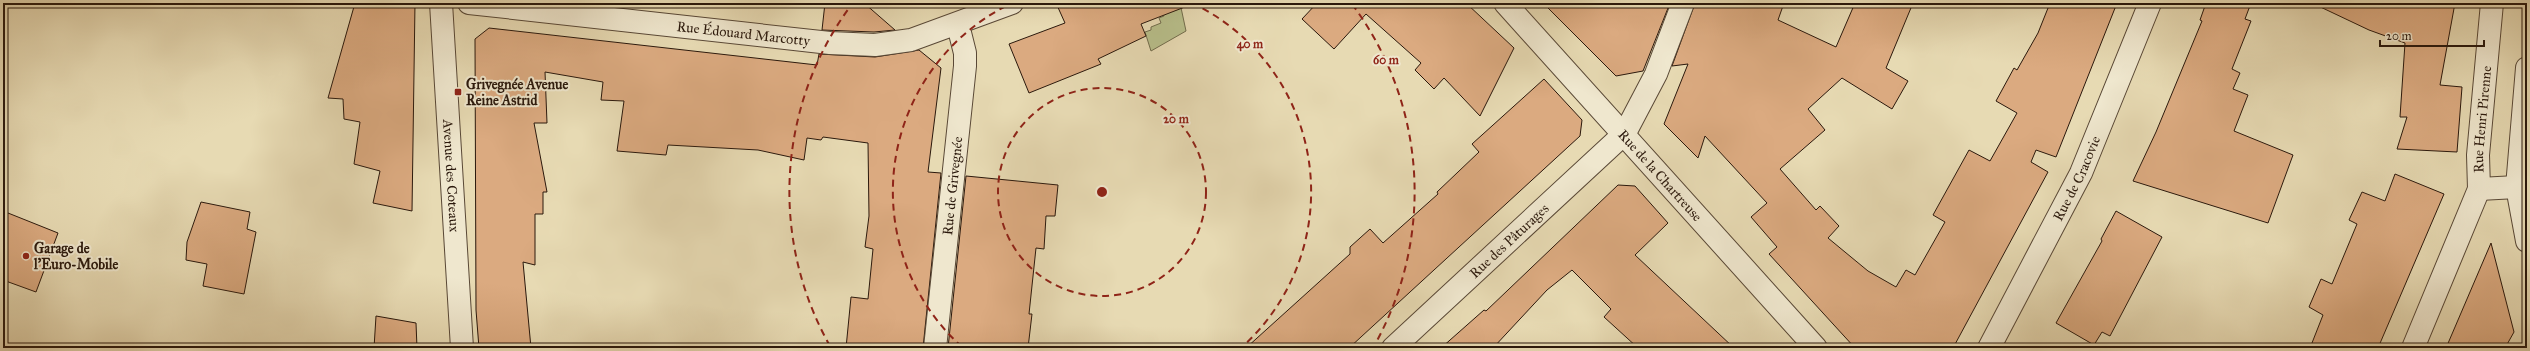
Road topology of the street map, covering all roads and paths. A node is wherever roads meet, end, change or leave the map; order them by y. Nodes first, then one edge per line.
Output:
1 (441, 3) edge
2 (469, 3) edge
3 (1012, 3) edge
4 (1505, 3) edge
5 (1684, 3) edge
6 (2150, 3) edge
7 (2492, 3) edge
8 (958, 25) junction
9 (2527, 68) edge
10 (1625, 134) junction
11 (2517, 187) junction
12 (2479, 188) junction
13 (2527, 241) edge
14 (462, 348) edge
15 (935, 348) edge
16 (1393, 348) edge
17 (1816, 348) edge
18 (1989, 348) edge
19 (2413, 348) edge

1 - 14 street, Avenue des Coteaux
2 - 8 street, Rue Édouard Marcotty
3 - 8 street, Rue Édouard Marcotty
4 - 10 street, Rue de la Chartreuse
5 - 10 street, Rue des Pâturages
6 - 18 street, Rue de Cracovie
7 - 12 street, Rue Henri Pirenne
8 - 15 street, Rue de Grivegnée
9 - 11 street
10 - 16 street, Rue des Pâturages
10 - 17 street, Rue de la Chartreuse
11 - 12 street, Rue Henri Pirenne
11 - 13 street
12 - 19 street, Rue Henri Pirenne

